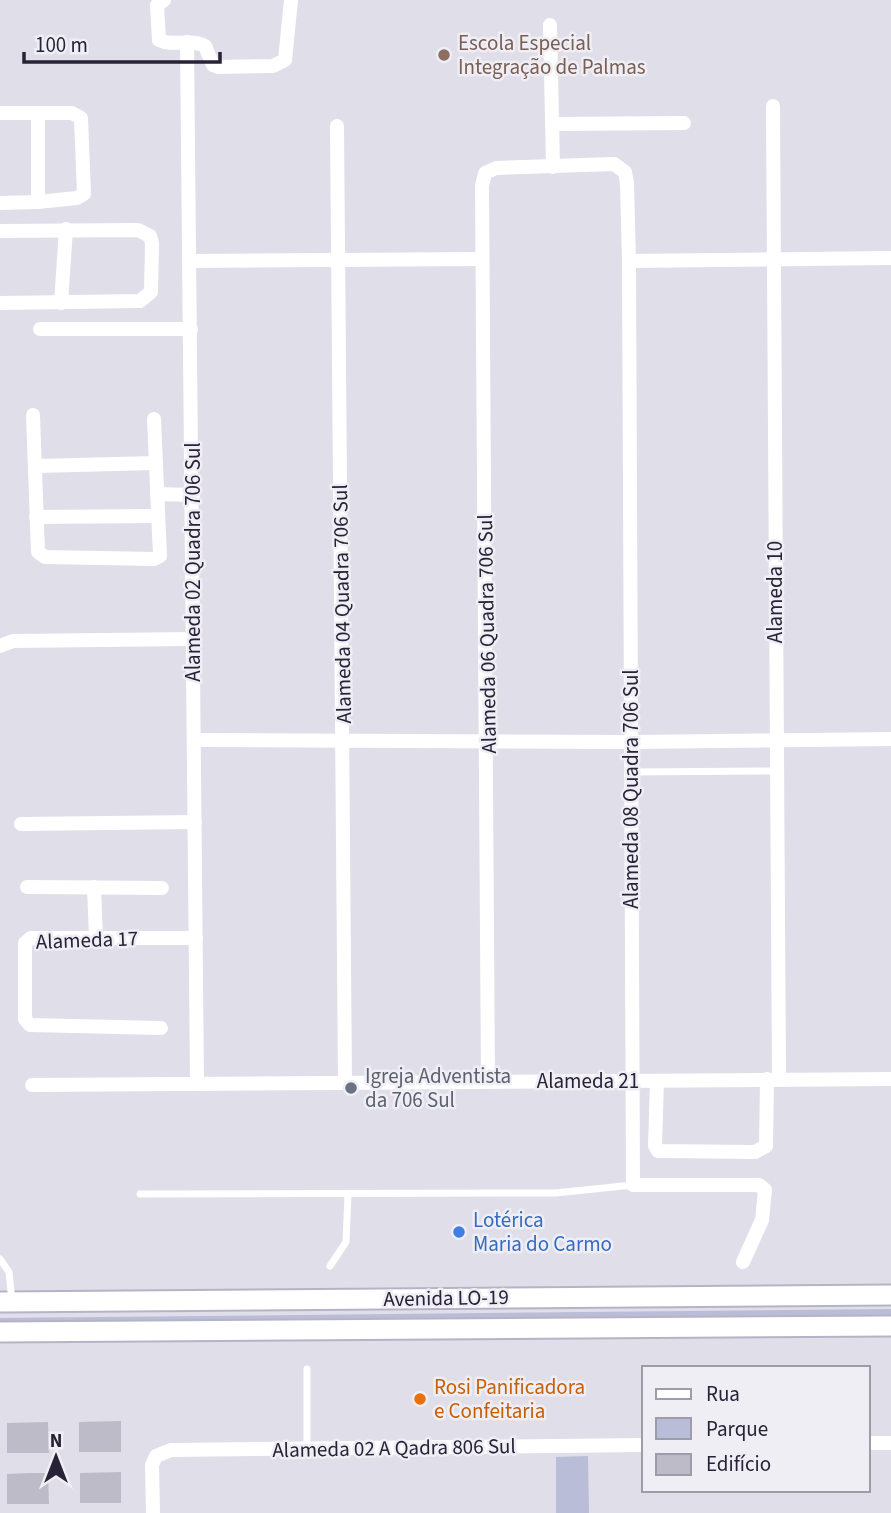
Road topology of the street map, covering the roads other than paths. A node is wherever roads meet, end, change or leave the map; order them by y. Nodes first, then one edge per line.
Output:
1 (164, 0) edge
2 (292, 0) edge
3 (550, 24) dead end
4 (187, 42) junction
5 (773, 106) dead end
6 (0, 113) edge
7 (38, 113) junction
8 (552, 124) junction
9 (684, 124) dead end
10 (337, 126) dead end
11 (552, 167) junction
12 (38, 202) junction
13 (0, 203) edge
14 (66, 229) junction
15 (0, 231) edge
16 (891, 258) edge
17 (482, 260) junction
18 (774, 260) junction
19 (191, 261) junction
20 (629, 261) junction
21 (338, 262) junction
22 (0, 303) edge
23 (61, 303) junction
24 (40, 329) dead end
25 (191, 329) junction
26 (33, 415) dead end
27 (154, 419) dead end
28 (155, 463) junction
29 (36, 466) junction
30 (157, 494) junction
31 (193, 495) junction
32 (158, 516) junction
33 (36, 517) junction
34 (194, 639) junction
35 (4, 641) edge
36 (776, 739) junction
37 (891, 739) edge
38 (194, 740) junction
39 (343, 740) junction
40 (488, 740) junction
41 (631, 742) junction
42 (776, 771) junction
43 (631, 772) junction
44 (195, 822) junction
45 (21, 824) dead end
46 (27, 887) dead end
47 (94, 887) junction
48 (162, 888) dead end
49 (96, 938) junction
50 (196, 938) junction
51 (161, 1028) dead end
52 (773, 1079) junction
53 (891, 1079) edge
54 (633, 1081) junction
55 (657, 1081) junction
56 (197, 1082) junction
57 (345, 1082) junction
58 (488, 1082) junction
59 (32, 1085) dead end
60 (633, 1185) junction
61 (140, 1194) dead end
62 (348, 1194) junction
63 (0, 1259) edge
64 (743, 1262) dead end
65 (330, 1266) dead end
66 (891, 1295) edge
67 (6, 1302) edge
68 (891, 1326) edge
69 (0, 1332) edge
70 (307, 1369) dead end
71 (870, 1443) edge
72 (891, 1443) edge
73 (642, 1445) edge
74 (307, 1449) junction
75 (153, 1513) edge

1 - 4 street
2 - 4 street
3 - 8 street
4 - 19 street, Alameda 02 Quadra 706 Sul
5 - 18 street, Alameda 10
6 - 7 street
7 - 12 street
7 - 12 street
8 - 9 street
8 - 11 street
10 - 21 street, Alameda 04 Quadra 706 Sul
11 - 17 street, Alameda 06 Quadra 706 Sul
11 - 20 street, Alameda 08 Quadra 706 Sul
12 - 13 street
14 - 15 street
14 - 23 street
14 - 23 street
16 - 18 street
17 - 21 street
17 - 40 street, Alameda 06 Quadra 706 Sul
18 - 20 street
18 - 36 street, Alameda 10
19 - 21 street
19 - 25 street, Alameda 02 Quadra 706 Sul
20 - 41 street, Alameda 08 Quadra 706 Sul
21 - 39 street, Alameda 04 Quadra 706 Sul
22 - 23 street
24 - 25 street
25 - 31 street, Alameda 02 Quadra 706 Sul
26 - 29 street
27 - 28 street
28 - 29 street
28 - 30 street
29 - 33 street
30 - 31 street
30 - 32 street
31 - 34 street, Alameda 02 Quadra 706 Sul
32 - 33 street
32 - 33 street
34 - 35 street
34 - 38 street, Alameda 02 Quadra 706 Sul
36 - 37 street
36 - 41 street
36 - 42 street, Alameda 10
38 - 39 street
38 - 44 street, Alameda 02 Quadra 706 Sul
39 - 40 street
39 - 57 street, Alameda 04 Quadra 706 Sul
40 - 41 street
40 - 58 street, Alameda 06 Quadra 706 Sul
41 - 43 street, Alameda 08 Quadra 706 Sul
42 - 43 lane
42 - 52 street, Alameda 10
43 - 54 street, Alameda 08 Quadra 706 Sul
44 - 45 street
44 - 50 street, Alameda 02 Quadra 706 Sul
46 - 47 street
47 - 48 street
47 - 49 street
49 - 50 street, Alameda 17
49 - 51 street, Alameda 17
50 - 56 street, Alameda 02 Quadra 706 Sul
52 - 53 street, Alameda 21
52 - 55 street, Alameda 21
52 - 55 street, Alameda 10
54 - 55 street, Alameda 21
54 - 58 street, Alameda 21
54 - 60 street, Alameda 08 Quadra 706 Sul
56 - 57 street, Alameda 21
56 - 59 street, Alameda 21
57 - 58 street, Alameda 21
60 - 62 lane
60 - 64 street
61 - 62 lane
62 - 65 lane
63 - 67 lane
66 - 67 main road, Avenida LO-19
68 - 69 main road, Avenida LO-19
70 - 74 lane
71 - 72 street
73 - 74 street, Alameda 02 A Qadra 806 Sul
74 - 75 street, Alameda 02 A Qadra 806 Sul

